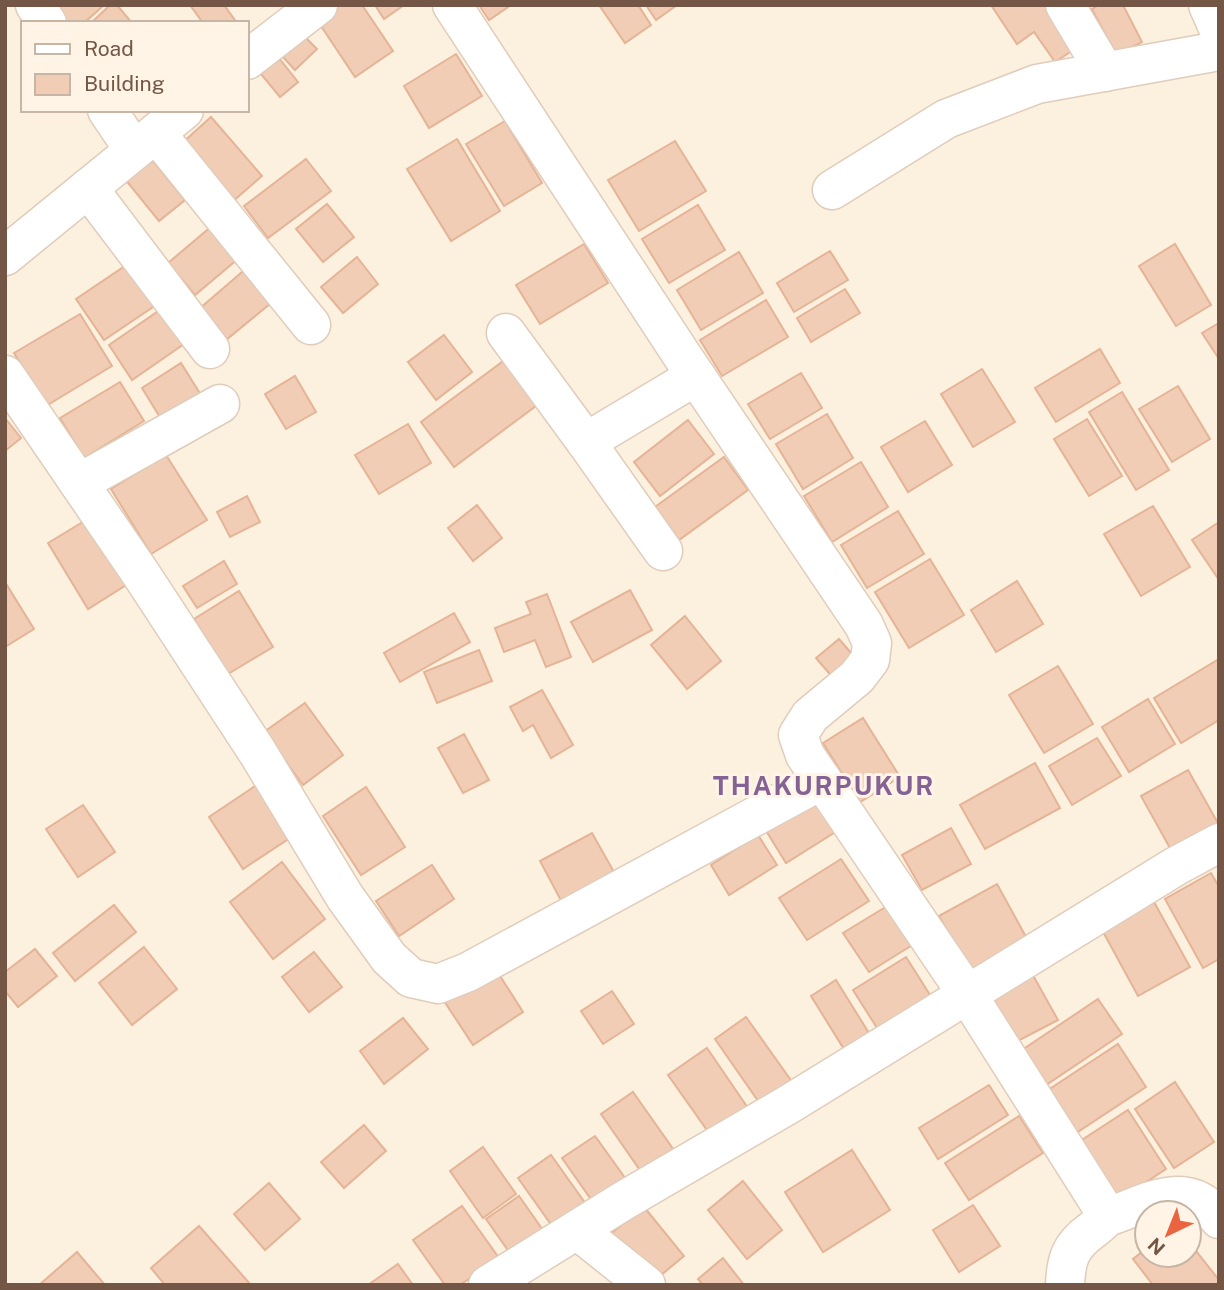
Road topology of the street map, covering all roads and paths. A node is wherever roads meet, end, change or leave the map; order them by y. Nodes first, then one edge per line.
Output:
1 (35, 5) edge
2 (318, 5) edge
3 (452, 5) edge
4 (1065, 5) edge
5 (1208, 5) edge
6 (46, 21) edge
7 (1219, 30) edge
8 (1219, 51) edge
9 (248, 59) edge
10 (1105, 72) junction
11 (112, 112) edge
12 (158, 131) edge
13 (88, 188) junction
14 (832, 190) dead end
15 (5, 256) edge
16 (311, 325) dead end
17 (506, 333) dead end
18 (210, 349) dead end
19 (5, 375) edge
20 (696, 376) junction
21 (220, 404) dead end
22 (586, 442) junction
23 (79, 483) junction
24 (663, 551) dead end
25 (822, 780) junction
26 (1219, 843) edge
27 (967, 994) junction
28 (1107, 1217) junction
29 (1219, 1219) edge
30 (577, 1230) junction
31 (488, 1285) edge
32 (646, 1285) edge
33 (1065, 1285) edge

1 - 6 street
2 - 9 street
3 - 20 street
4 - 10 street
5 - 7 street
8 - 10 street
10 - 14 street
11 - 12 street
12 - 13 street
12 - 16 street
13 - 15 street
13 - 18 street
17 - 22 street
19 - 23 street
20 - 22 street
20 - 25 street
21 - 23 street
22 - 24 street
23 - 25 street
25 - 27 street
26 - 27 street
27 - 28 street
27 - 30 street
28 - 29 street
28 - 33 street
30 - 31 street
30 - 32 street

